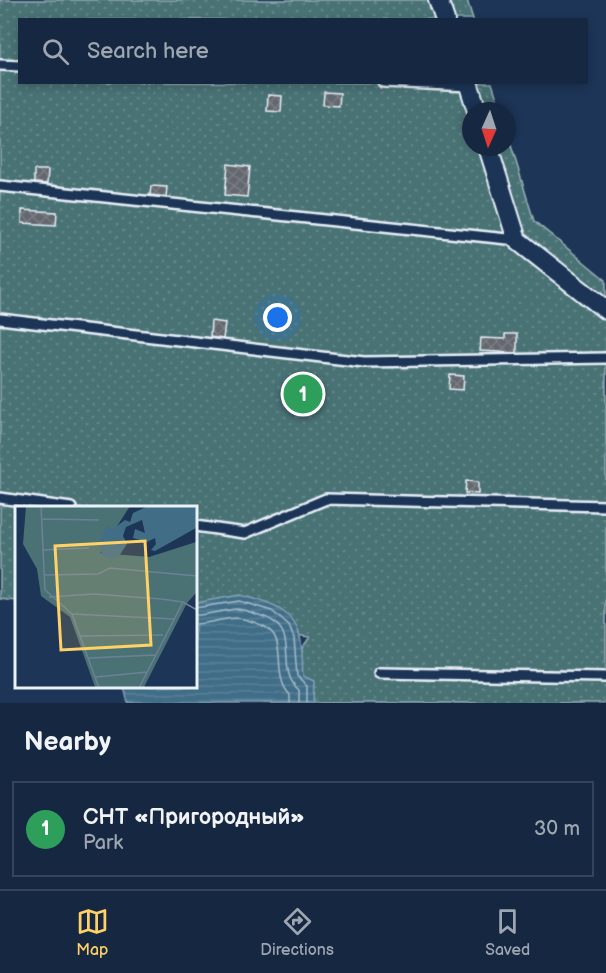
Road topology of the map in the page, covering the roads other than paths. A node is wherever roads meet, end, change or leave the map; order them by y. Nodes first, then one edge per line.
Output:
1 (438, 0) edge
2 (444, 18) edge
3 (0, 65) edge
4 (18, 66) edge
5 (469, 84) edge
6 (474, 102) edge
7 (491, 156) edge
8 (0, 186) edge
9 (517, 240) junction
10 (606, 310) edge
11 (0, 319) edge
12 (606, 358) edge
13 (0, 498) edge
14 (57, 506) edge
15 (606, 506) edge
16 (196, 526) edge
17 (379, 673) dead end
18 (606, 677) edge

1 - 2 street
3 - 4 lane
5 - 6 street
7 - 9 street
8 - 9 lane
9 - 10 street
11 - 12 lane
13 - 14 lane
15 - 16 lane
17 - 18 lane

